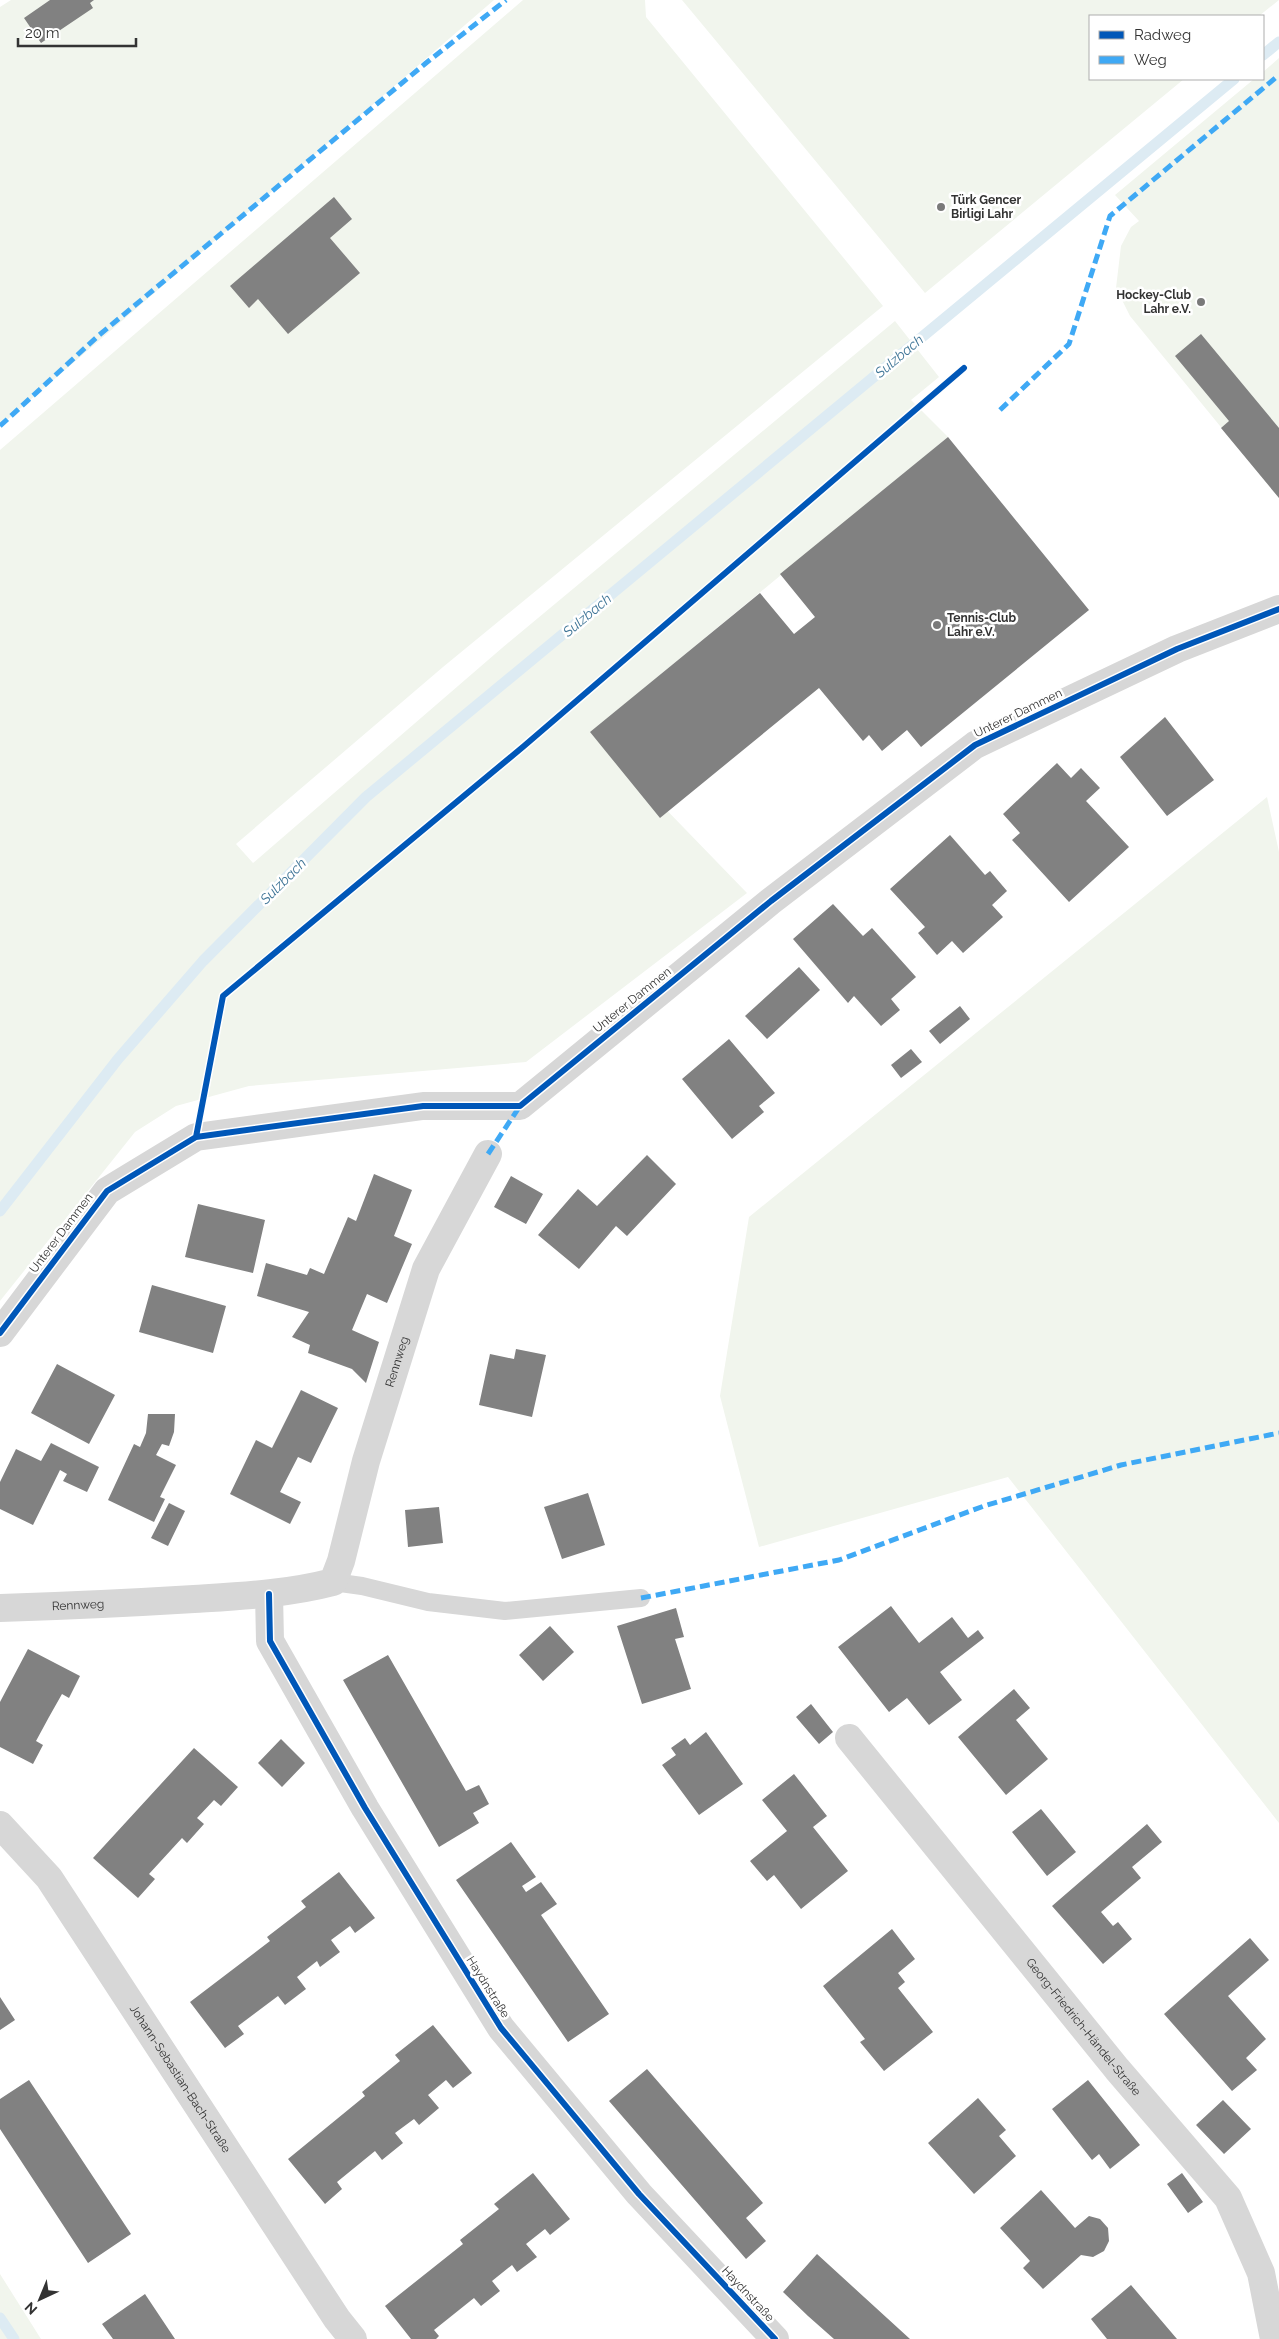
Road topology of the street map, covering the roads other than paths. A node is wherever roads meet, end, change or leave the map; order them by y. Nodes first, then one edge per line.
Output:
1 (1275, 606) edge
2 (488, 1154) dead end
3 (0, 1333) edge
4 (333, 1582) junction
5 (269, 1594) junction
6 (641, 1598) dead end
7 (0, 1608) edge
8 (849, 1738) dead end
9 (0, 1825) edge
10 (353, 2339) edge
11 (775, 2339) edge
12 (1274, 2339) edge

1 - 3 street, Unterer Dammen
2 - 4 street, Rennweg
4 - 5 street, Rennweg
4 - 6 lane, Rennweg
5 - 7 street, Rennweg
5 - 11 street, Haydnstraße
8 - 12 street, Georg-Friedrich-Händel-Straße
9 - 10 street, Johann-Sebastian-Bach-Straße

